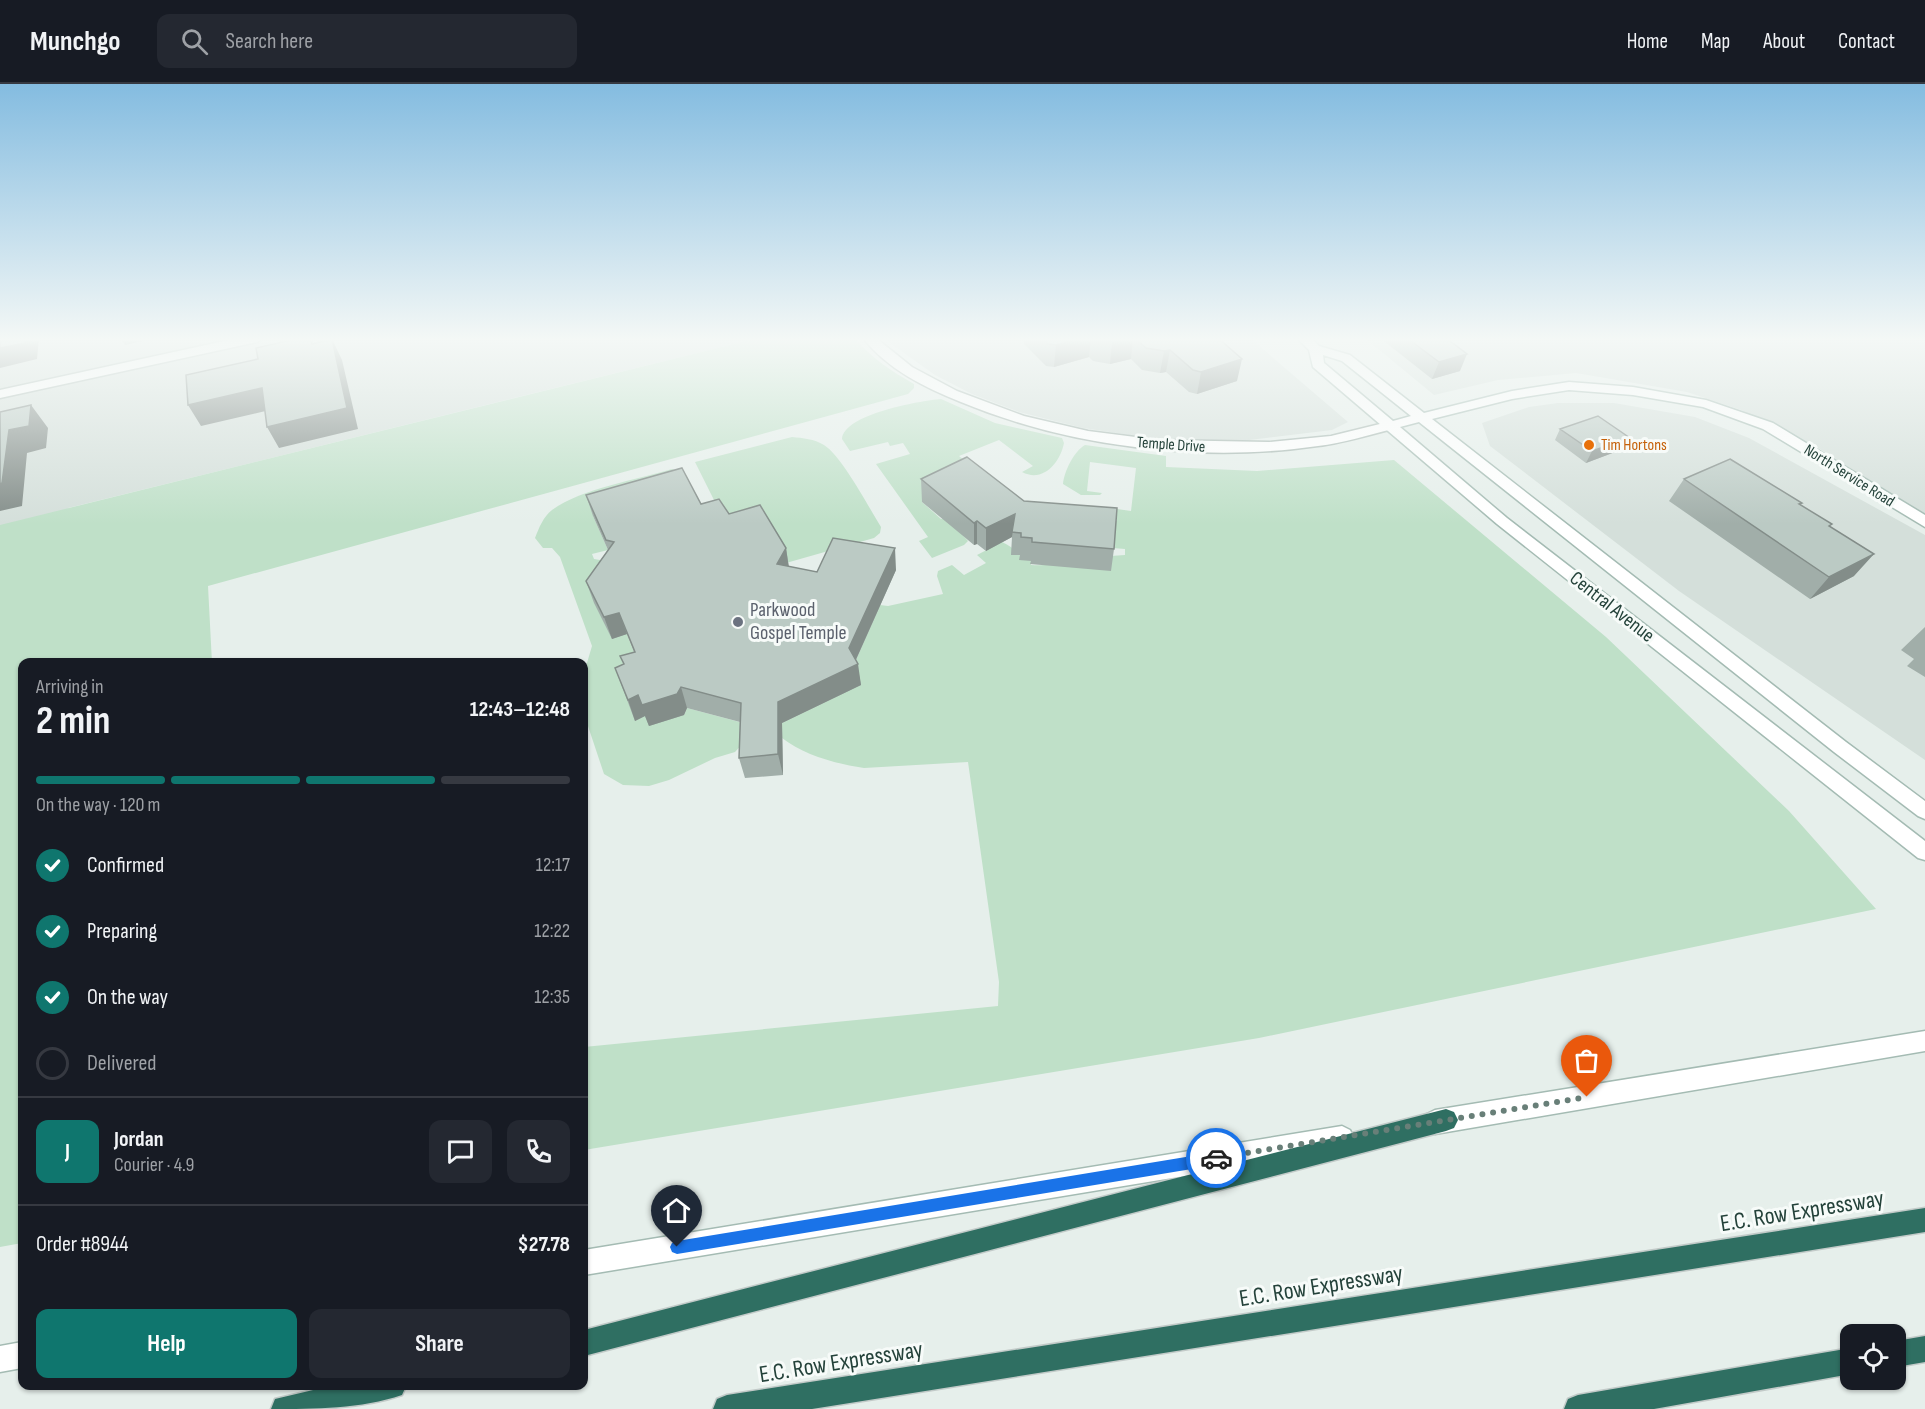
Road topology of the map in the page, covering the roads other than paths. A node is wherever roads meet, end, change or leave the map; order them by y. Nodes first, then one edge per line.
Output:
1 (965, 400) edge
2 (1358, 400) edge
3 (1399, 400) edge
4 (1492, 400) edge
5 (1683, 400) edge
6 (1421, 417) junction
7 (1388, 426) junction
8 (1925, 522) edge
9 (1925, 811) edge
10 (1901, 834) junction
11 (1925, 852) edge
12 (1925, 866) edge
13 (1925, 1029) edge
14 (1925, 1041) edge
15 (1892, 1046) junction
16 (1446, 1120) junction
17 (1925, 1220) edge
18 (588, 1262) edge
19 (588, 1341) edge
20 (1925, 1348) edge
21 (1906, 1352) edge
22 (18, 1356) edge
23 (0, 1359) edge
24 (1840, 1363) edge
25 (374, 1390) edge
26 (285, 1409) edge
27 (727, 1409) edge
28 (1578, 1409) edge

1 - 7 street, Temple Drive
2 - 7 street, Central Avenue
3 - 6 street, Central Avenue
4 - 6 street, North Service Road
5 - 8 street, North Service Road
6 - 7 street, Temple Drive
6 - 9 street, Central Avenue
7 - 10 street, Central Avenue
10 - 11 street, Central Avenue
10 - 12 street
13 - 15 street
14 - 15 street
15 - 16 street
16 - 18 street
16 - 19 highway
17 - 27 highway, E.C. Row Expressway
20 - 21 highway
22 - 23 street
24 - 28 highway
25 - 26 highway

